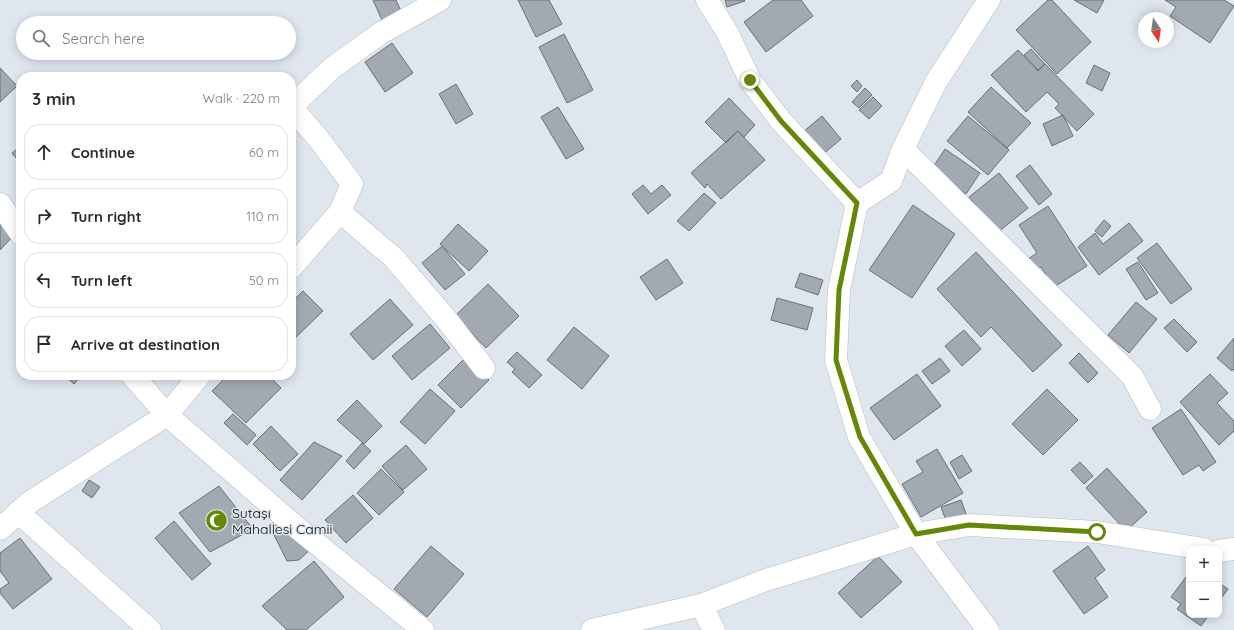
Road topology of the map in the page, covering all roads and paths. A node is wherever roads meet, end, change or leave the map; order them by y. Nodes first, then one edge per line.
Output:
1 (440, 0) edge
2 (707, 0) edge
3 (989, 0) edge
4 (296, 103) edge
5 (296, 112) edge
6 (903, 149) junction
7 (857, 203) junction
8 (0, 204) edge
9 (340, 212) junction
10 (16, 227) edge
11 (296, 262) edge
12 (484, 368) dead end
13 (136, 380) edge
14 (196, 380) edge
15 (1150, 409) dead end
16 (167, 415) junction
17 (6, 522) edge
18 (916, 534) junction
19 (1186, 546) edge
20 (1234, 549) edge
21 (1222, 551) edge
22 (701, 605) junction
23 (150, 630) edge
24 (423, 630) edge
25 (592, 630) edge
26 (714, 630) edge
27 (988, 630) edge

1 - 4 street
2 - 7 street
3 - 6 street
5 - 9 street
6 - 7 street
6 - 15 street
7 - 18 street
8 - 10 street
9 - 11 street
9 - 12 street
13 - 16 street
14 - 16 street
16 - 17 street
16 - 24 street
17 - 23 street
18 - 19 street
18 - 22 street
18 - 27 street
20 - 21 street
22 - 25 street
22 - 26 street

